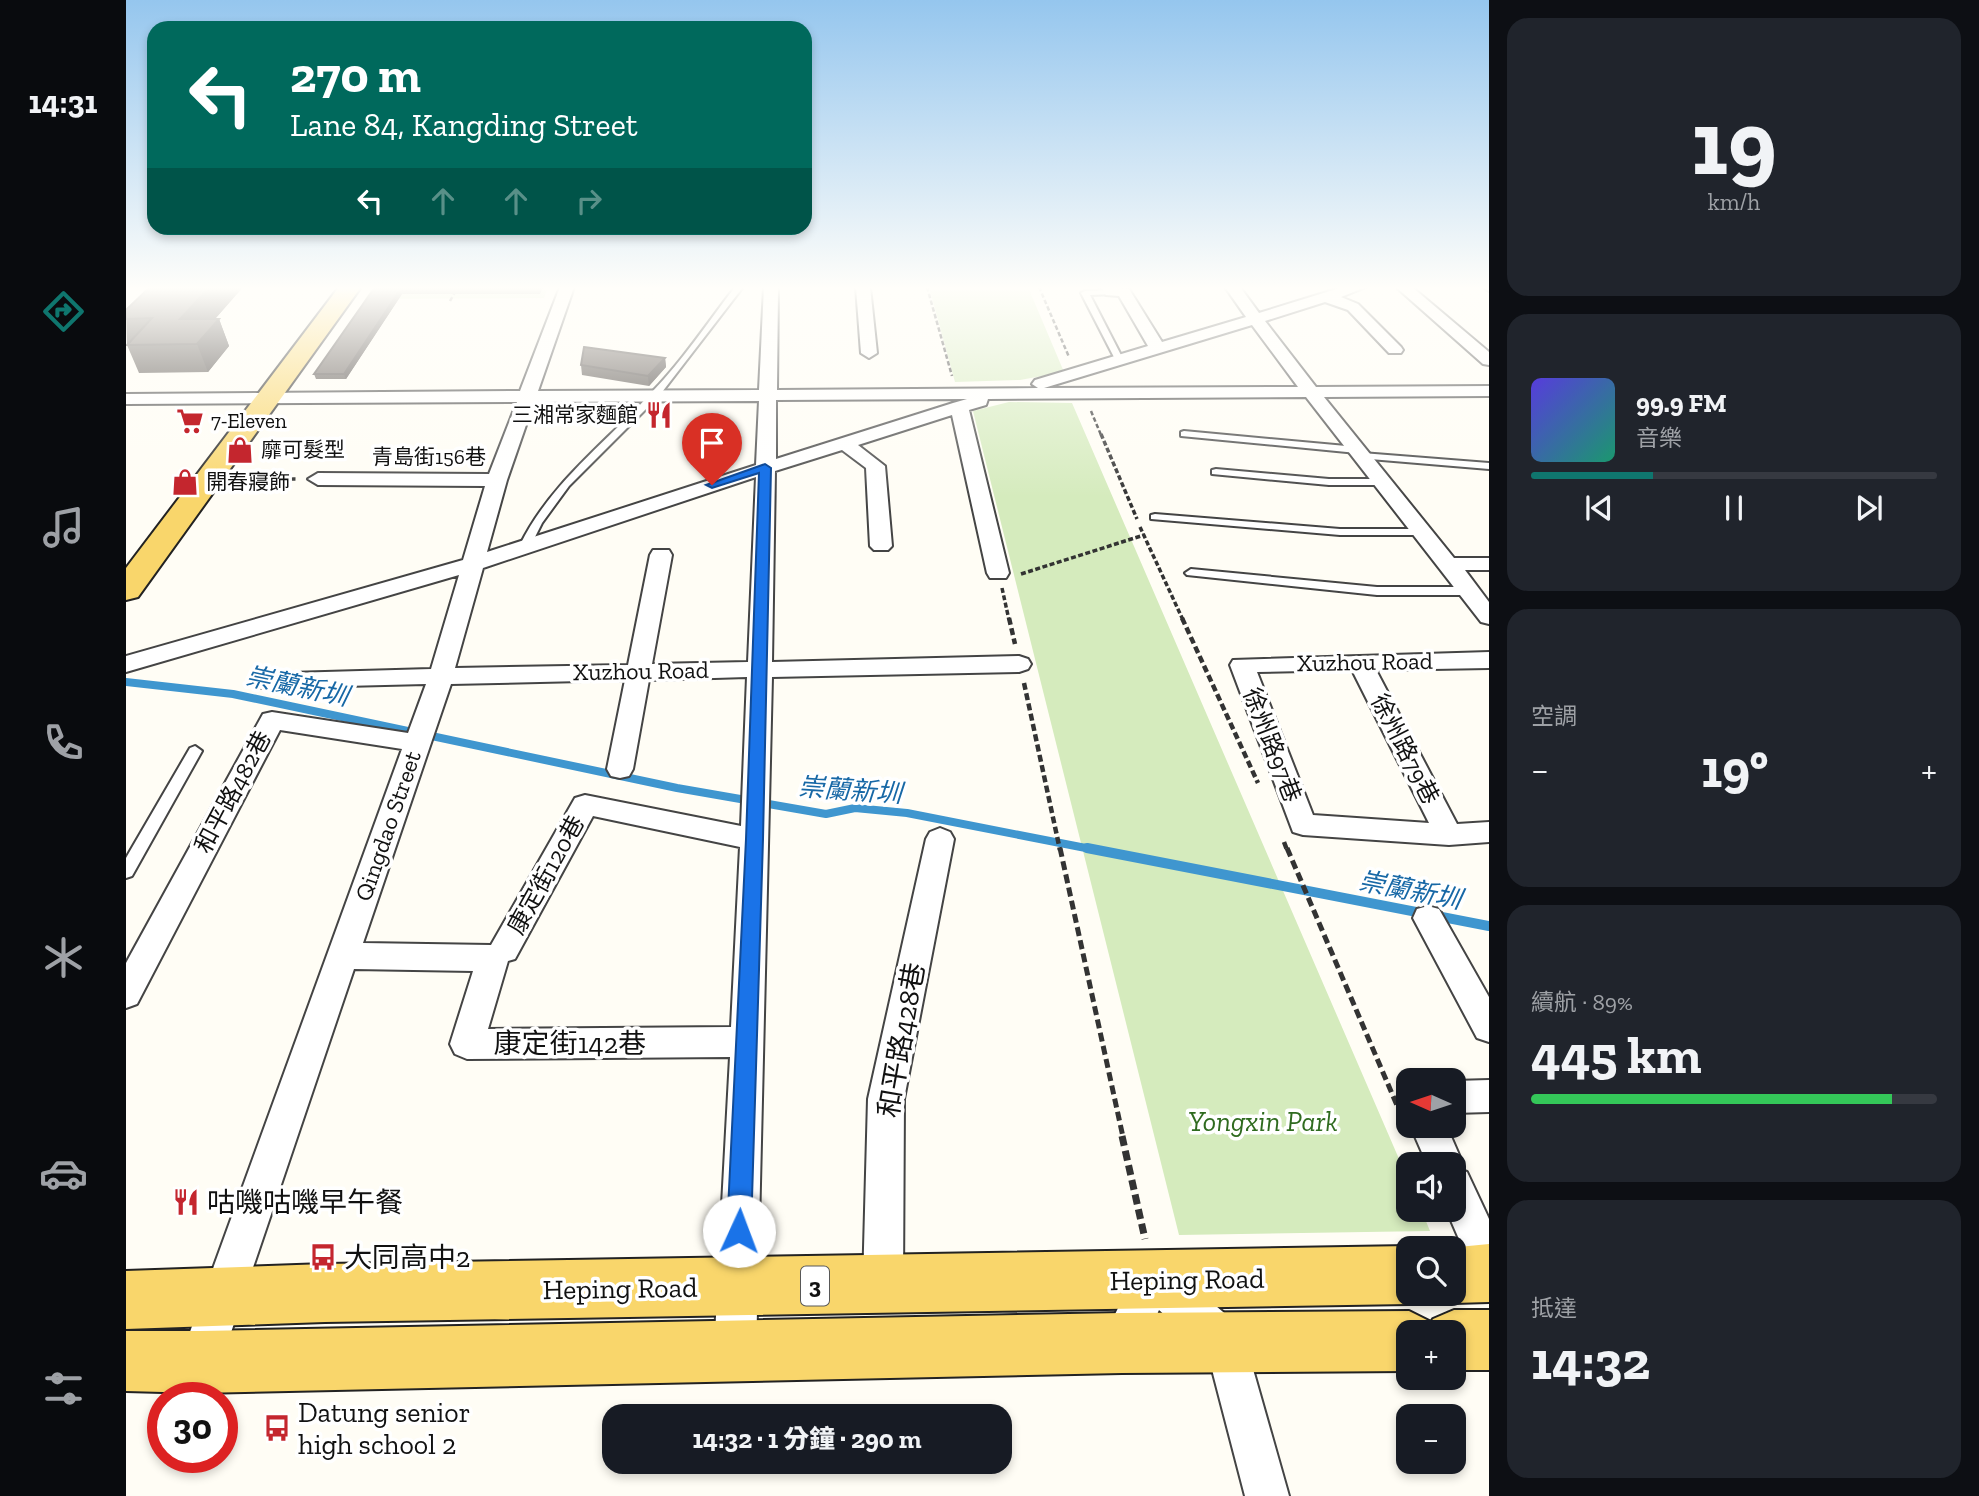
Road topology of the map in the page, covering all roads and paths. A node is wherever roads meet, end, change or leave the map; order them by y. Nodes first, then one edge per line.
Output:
1 (299, 357) edge
2 (540, 357) edge
3 (687, 357) edge
4 (769, 357) edge
5 (946, 357) edge
6 (1069, 357) edge
7 (1118, 357) edge
8 (1133, 357) edge
9 (1283, 357) edge
10 (1120, 361) junction
11 (1077, 374) junction
12 (1489, 391) edge
13 (1309, 392) junction
14 (1006, 393) junction
15 (1083, 393) junction
16 (655, 394) junction
17 (768, 394) junction
18 (526, 395) junction
19 (270, 396) junction
20 (126, 399) edge
21 (958, 400) junction
22 (1184, 434) dead end
23 (844, 443) junction
24 (1359, 453) junction
25 (1489, 466) edge
26 (765, 468) junction
27 (1216, 472) dead end
28 (210, 478) junction
29 (318, 479) joint
30 (497, 480) junction
31 (1383, 482) junction
32 (1155, 517) dead end
33 (1423, 532) junction
34 (1144, 536) junction
35 (526, 545) junction
36 (881, 545) dead end
37 (661, 555) dead end
38 (1450, 564) junction
39 (1489, 564) edge
40 (472, 565) junction
41 (1191, 573) dead end
42 (999, 577) junction
43 (126, 590) edge
44 (1469, 591) junction
45 (1489, 617) edge
46 (1489, 660) edge
47 (1360, 662) junction
48 (126, 664) edge
49 (1019, 664) junction
50 (1242, 665) joint
51 (760, 668) junction
52 (638, 671) junction
53 (441, 676) junction
54 (262, 680) dead end
55 (420, 734) junction
56 (195, 751) dead end
57 (620, 769) dead end
58 (1260, 786) dead end
59 (755, 814) junction
60 (1293, 831) junction
61 (1449, 835) junction
62 (1486, 837) edge
63 (940, 839) dead end
64 (126, 872) edge
65 (1428, 918) dead end
66 (505, 950) dead end
67 (342, 956) junction
68 (126, 994) edge
69 (1489, 1028) edge
70 (747, 1042) junction
71 (1396, 1082) edge
72 (1489, 1096) edge
73 (1466, 1097) edge
74 (1466, 1211) edge
75 (1489, 1262) edge
76 (1489, 1273) edge
77 (1466, 1274) edge
78 (1396, 1275) edge
79 (1153, 1279) junction
80 (883, 1285) junction
81 (737, 1286) junction
82 (221, 1298) junction
83 (126, 1300) edge
84 (1396, 1340) edge
85 (1466, 1340) edge
86 (1489, 1340) edge
87 (1226, 1342) junction
88 (1122, 1343) junction
89 (735, 1353) junction
90 (126, 1361) edge
91 (200, 1362) junction
92 (1267, 1496) edge

1 - 19 main road
2 - 18 street, Qingdao Street
3 - 16 lane
4 - 17 street
5 - 21 path
6 - 11 path
7 - 10 lane
8 - 10 street
9 - 13 street
10 - 11 street
11 - 14 street
12 - 13 street
13 - 15 street
13 - 24 street
14 - 15 street
14 - 21 street
15 - 34 path
16 - 17 street
16 - 18 street
16 - 35 lane
17 - 21 street
17 - 26 street
18 - 19 street
18 - 30 street, Qingdao Street
19 - 20 street
19 - 28 main road
21 - 23 street
21 - 42 street
22 - 24 lane
23 - 26 street
23 - 36 street
24 - 25 lane
24 - 31 street
26 - 35 street
26 - 51 street
27 - 31 lane
28 - 29 path
28 - 43 main road
29 - 30 street, 青島街156巷
30 - 40 street, Qingdao Street
31 - 33 street
32 - 33 lane
33 - 38 street
34 - 42 path
34 - 58 path
35 - 40 street
37 - 52 street
38 - 39 street
38 - 44 street
40 - 48 street
40 - 53 street, Qingdao Street
41 - 44 lane
42 - 49 path
44 - 45 street
46 - 47 street, Xuzhou Road
47 - 50 street, Xuzhou Road
47 - 61 street, 徐州路79巷
49 - 51 street, Xuzhou Road
49 - 79 path
50 - 60 street, 徐州路97巷
51 - 52 street, Xuzhou Road
51 - 59 street
52 - 53 street, Xuzhou Road
52 - 57 street
53 - 54 street, Xuzhou Road
53 - 55 street, Qingdao Street
55 - 67 street, Qingdao Street
55 - 68 street, 和平路482巷
56 - 64 lane
59 - 66 street, 康定街120巷
59 - 70 street
60 - 61 street
60 - 71 path
61 - 62 street
63 - 80 street, 和平路428巷
65 - 69 street
67 - 70 street, 康定街142巷
67 - 82 street, Qingdao Street
70 - 81 street
72 - 73 street
74 - 75 street
76 - 77 main road
78 - 79 main road, Heping Road / 3
79 - 80 main road, Heping Road / 3
79 - 87 street
79 - 88 street
80 - 81 main road, Heping Road / 3
81 - 82 main road, Heping Road / 3
81 - 89 street
82 - 83 main road, Heping Road / 3
82 - 91 street, Qingdao Street
84 - 87 main road
85 - 86 main road
87 - 88 main road
87 - 92 street
88 - 89 main road
89 - 91 main road
90 - 91 main road

